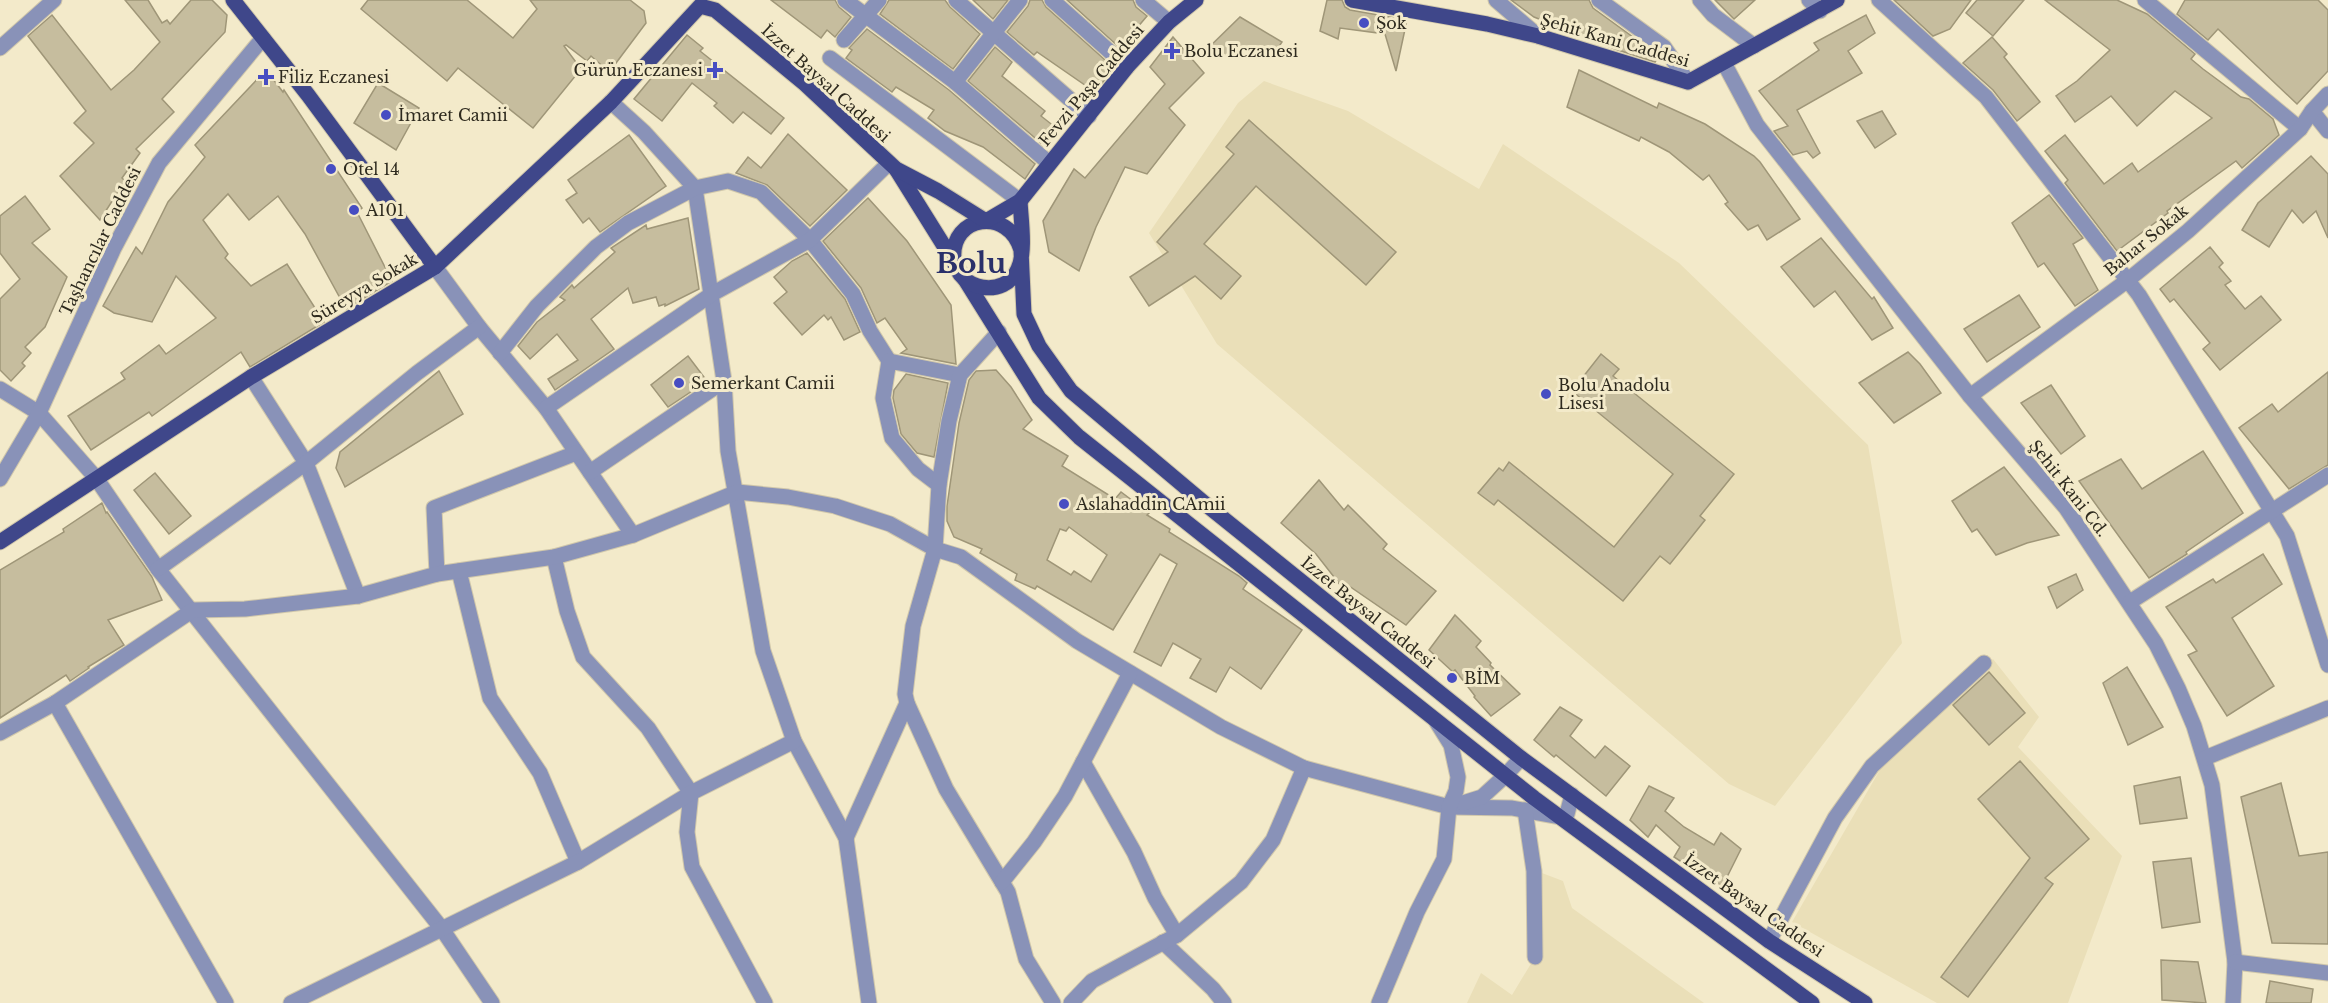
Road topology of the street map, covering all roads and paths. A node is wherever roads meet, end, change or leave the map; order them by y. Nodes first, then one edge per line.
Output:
1 (54, 0) edge
2 (234, 0) edge
3 (845, 0) edge
4 (879, 0) edge
5 (956, 0) edge
6 (1020, 0) edge
7 (1052, 0) edge
8 (1143, 0) edge
9 (1196, 0) edge
10 (1352, 0) edge
11 (1496, 0) edge
12 (1599, 0) edge
13 (1700, 0) edge
14 (1837, 0) edge
15 (1880, 0) edge
16 (2152, 2) edge
17 (696, 3) edge
18 (1815, 5) edge
19 (865, 16) junction
20 (1168, 22) junction
21 (993, 32) junction
22 (1538, 36) junction
23 (263, 39) junction
24 (844, 40) dead end
25 (1754, 46) junction
26 (0, 48) edge
27 (830, 58) dead end
28 (1724, 63) junction
29 (1127, 67) junction
30 (955, 82) junction
31 (1688, 82) junction
32 (2328, 94) edge
33 (611, 102) junction
34 (2312, 111) junction
35 (1089, 116) junction
36 (2300, 129) junction
37 (2328, 131) edge
38 (1049, 163) junction
39 (892, 166) junction
40 (695, 188) junction
41 (1020, 201) junction
42 (986, 221) junction
43 (810, 240) junction
44 (1021, 250) junction
45 (435, 267) junction
46 (959, 273) junction
47 (2128, 280) junction
48 (712, 294) junction
49 (478, 327) junction
50 (999, 332) junction
51 (500, 353) junction
52 (889, 360) junction
53 (960, 375) junction
54 (251, 377) junction
55 (724, 381) junction
56 (0, 389) edge
57 (1971, 396) junction
58 (546, 408) junction
59 (39, 413) junction
60 (576, 453) junction
61 (306, 463) junction
62 (590, 472) junction
63 (2328, 474) edge
64 (96, 478) junction
65 (0, 479) edge
66 (939, 485) junction
67 (737, 492) junction
68 (2272, 511) junction
69 (633, 535) junction
70 (0, 542) edge
71 (935, 549) junction
72 (554, 557) junction
73 (158, 568) junction
74 (459, 571) junction
75 (437, 574) junction
76 (358, 596) junction
77 (2130, 602) junction
78 (193, 610) junction
79 (1984, 663) dead end
80 (2328, 664) edge
81 (1130, 673) junction
82 (55, 703) junction
83 (907, 703) junction
84 (2328, 708) edge
85 (1436, 721) junction
86 (0, 733) edge
87 (794, 741) junction
88 (1521, 758) junction
89 (2205, 758) junction
90 (1083, 762) junction
91 (1304, 768) junction
92 (1506, 776) junction
93 (692, 793) junction
94 (1572, 795) junction
95 (1449, 807) junction
96 (1525, 810) junction
97 (1560, 817) junction
98 (846, 838) junction
99 (578, 862) junction
100 (1002, 882) junction
101 (442, 929) junction
102 (1170, 939) junction
103 (1769, 940) junction
104 (1535, 957) dead end
105 (2235, 962) junction
106 (2328, 973) edge
107 (226, 1003) edge
108 (291, 1003) edge
109 (492, 1003) edge
110 (765, 1003) edge
111 (869, 1003) edge
112 (1053, 1003) edge
113 (1071, 1003) edge
114 (1224, 1003) edge
115 (1379, 1003) edge
116 (1812, 1003) edge
117 (1865, 1003) edge
118 (2233, 1003) edge

1 - 26 street
2 - 23 main road
3 - 19 street
4 - 19 street
5 - 21 street
6 - 21 street
7 - 29 street
8 - 20 street
9 - 20 main road, Fevzi Paşa Caddesi
10 - 22 main road, Şehit Kani Caddesi
11 - 22 street
12 - 31 street
13 - 25 street
14 - 18 main road, Şehit Kani Caddesi
15 - 47 street
16 - 36 street
17 - 33 main road, Süreyya Sokak
17 - 39 main road, İzzet Baysal Caddesi
18 - 25 main road, Şehit Kani Caddesi
19 - 24 street
19 - 30 street
20 - 29 main road, Fevzi Paşa Caddesi
21 - 30 street
21 - 35 street
22 - 31 main road, Şehit Kani Caddesi
23 - 45 main road
23 - 59 street, Taşhancılar Caddesi
25 - 28 main road, Şehit Kani Caddesi
27 - 41 street
28 - 31 main road, Şehit Kani Caddesi
28 - 57 street, Şehit Kani Cd.
29 - 35 main road, Fevzi Paşa Caddesi
30 - 38 street
32 - 34 street, Bahar Sokak
33 - 40 street
33 - 45 main road, Süreyya Sokak
34 - 36 street, Bahar Sokak
34 - 37 street
35 - 38 main road, Fevzi Paşa Caddesi
36 - 47 street, Bahar Sokak
38 - 41 main road, Fevzi Paşa Caddesi
39 - 42 main road, İzzet Baysal Caddesi
39 - 43 street
39 - 46 main road, İzzet Baysal Caddesi
40 - 43 street
40 - 48 street
40 - 51 street
41 - 42 main road
41 - 44 main road, İzzet Baysal Caddesi
42 - 44 main road
42 - 46 main road
43 - 48 street
43 - 52 street
44 - 46 main road
44 - 88 main road, İzzet Baysal Caddesi
45 - 49 street
45 - 54 main road, Süreyya Sokak
46 - 50 main road, İzzet Baysal Caddesi
47 - 57 street, Bahar Sokak
47 - 68 street
48 - 55 street
48 - 58 street
49 - 51 street
49 - 61 street
50 - 53 street
50 - 85 main road, İzzet Baysal Caddesi
51 - 58 street
52 - 53 street
52 - 66 street
53 - 66 street
54 - 61 street
54 - 64 main road, Süreyya Sokak
55 - 62 street
55 - 67 street
56 - 59 street
57 - 77 street, Şehit Kani Cd.
58 - 60 street
59 - 64 street
59 - 65 street, Taşhancılar Caddesi
60 - 62 street
60 - 75 street
61 - 73 street
61 - 76 street
62 - 69 street
63 - 68 street
64 - 70 main road, Süreyya Sokak
64 - 73 street
66 - 71 street
67 - 69 street
67 - 71 street
67 - 87 street
68 - 77 street
68 - 80 street
69 - 72 street
71 - 81 street
71 - 83 street
72 - 74 street
72 - 93 street
73 - 78 street
74 - 75 street
74 - 99 street
75 - 76 street
76 - 78 street
77 - 89 street, Şehit Kani Cd.
78 - 82 street
78 - 101 street
79 - 103 street
81 - 90 street
81 - 91 street
82 - 86 street
82 - 107 street
83 - 98 street
83 - 100 street
84 - 89 street
85 - 92 main road, İzzet Baysal Caddesi
85 - 95 street
87 - 93 street
87 - 98 street
88 - 92 street
88 - 94 main road, İzzet Baysal Caddesi
89 - 105 street, Şehit Kani Cd.
90 - 100 street
90 - 102 street
91 - 95 street
91 - 102 street
92 - 95 street
92 - 97 main road, İzzet Baysal Caddesi
93 - 99 street
93 - 110 street
94 - 97 street
94 - 103 main road, İzzet Baysal Caddesi
95 - 96 street
95 - 115 street
96 - 97 street
96 - 104 street
97 - 116 main road
98 - 111 street
99 - 101 street
100 - 112 street
101 - 108 street
101 - 109 street
102 - 113 street
102 - 114 street
103 - 117 main road, İzzet Baysal Caddesi
105 - 106 street
105 - 118 street, Şehit Kani Cd.

